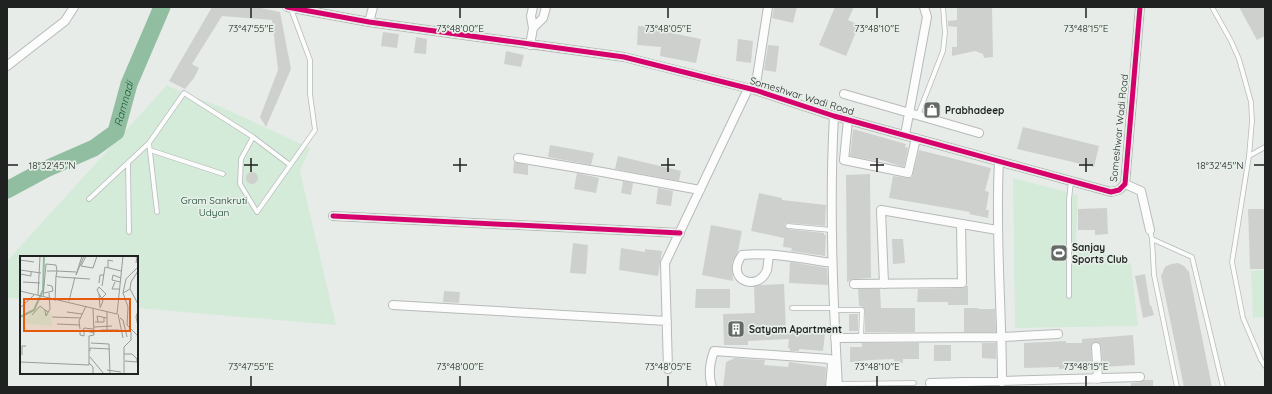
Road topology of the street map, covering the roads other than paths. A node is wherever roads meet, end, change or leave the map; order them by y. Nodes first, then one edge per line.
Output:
1 (74, 7) edge
2 (373, 7) edge
3 (533, 7) edge
4 (546, 7) edge
5 (768, 7) edge
6 (924, 7) edge
7 (942, 7) edge
8 (1140, 7) edge
9 (1212, 7) edge
10 (290, 8) edge
11 (369, 22) junction
12 (533, 28) junction
13 (530, 45) junction
14 (7, 66) edge
15 (752, 90) junction
16 (844, 94) dead end
17 (909, 112) junction
18 (918, 115) junction
19 (834, 116) junction
20 (848, 120) junction
21 (979, 133) dead end
22 (905, 135) junction
23 (253, 137) junction
24 (916, 138) junction
25 (149, 143) junction
26 (1265, 147) edge
27 (150, 150) junction
28 (1248, 156) junction
29 (518, 158) dead end
30 (999, 161) junction
31 (128, 163) junction
32 (290, 165) junction
33 (224, 174) dead end
34 (1071, 181) junction
35 (1125, 184) junction
36 (700, 190) junction
37 (89, 199) dead end
38 (157, 212) dead end
39 (333, 216) dead end
40 (961, 224) junction
41 (788, 226) dead end
42 (831, 230) junction
43 (997, 230) junction
44 (129, 232) dead end
45 (680, 234) junction
46 (1151, 234) junction
47 (769, 255) junction
48 (832, 263) junction
49 (854, 284) dead end
50 (884, 284) junction
51 (1069, 296) dead end
52 (393, 305) dead end
53 (792, 308) dead end
54 (834, 309) junction
55 (667, 321) junction
56 (1058, 334) dead end
57 (836, 338) junction
58 (862, 338) junction
59 (1002, 338) junction
60 (1096, 347) dead end
61 (1263, 358) edge
62 (1265, 366) edge
63 (668, 369) dead end
64 (1140, 377) dead end
65 (1098, 379) junction
66 (930, 382) dead end
67 (1002, 382) junction
68 (914, 383) dead end
69 (838, 385) edge
70 (712, 387) edge
71 (830, 387) edge
72 (1177, 387) edge
73 (1223, 387) edge

1 - 14 street
2 - 11 street
3 - 12 street
4 - 12 street
5 - 15 street
6 - 17 street
7 - 18 lane
8 - 35 street, Someshwar Wadi Road
9 - 28 lane
10 - 11 street, Someshwar Wadi Road
10 - 32 lane
11 - 13 street, Someshwar Wadi Road
12 - 13 street
13 - 15 street, Someshwar Wadi Road
15 - 19 street, Someshwar Wadi Road
15 - 36 street
16 - 17 street
17 - 18 street
17 - 22 street
18 - 21 street
19 - 20 street, Someshwar Wadi Road
19 - 42 street
20 - 22 street, Someshwar Wadi Road
20 - 24 street
22 - 24 street, Someshwar Wadi Road
23 - 25 lane
23 - 32 lane
23 - 32 lane
24 - 30 street, Someshwar Wadi Road
25 - 27 lane
25 - 31 lane
26 - 28 lane
27 - 33 lane
27 - 38 lane
28 - 61 lane
29 - 36 street
30 - 34 street, Someshwar Wadi Road
30 - 43 street
31 - 37 lane
31 - 44 lane
34 - 35 street, Someshwar Wadi Road
34 - 51 lane
35 - 46 street
36 - 45 street
39 - 45 street
40 - 43 street
40 - 50 street
40 - 50 street
41 - 42 lane
42 - 48 street
43 - 59 street
45 - 55 street
46 - 72 lane
46 - 73 lane
47 - 47 street
47 - 48 street
48 - 54 street
49 - 50 street
52 - 55 street
53 - 54 lane
54 - 57 street
54 - 58 lane
55 - 63 street
56 - 59 street
57 - 58 street
57 - 69 street
58 - 59 street
59 - 67 street
60 - 65 street
61 - 62 lane
64 - 65 street
65 - 67 street
66 - 67 street
68 - 69 lane
70 - 71 street

